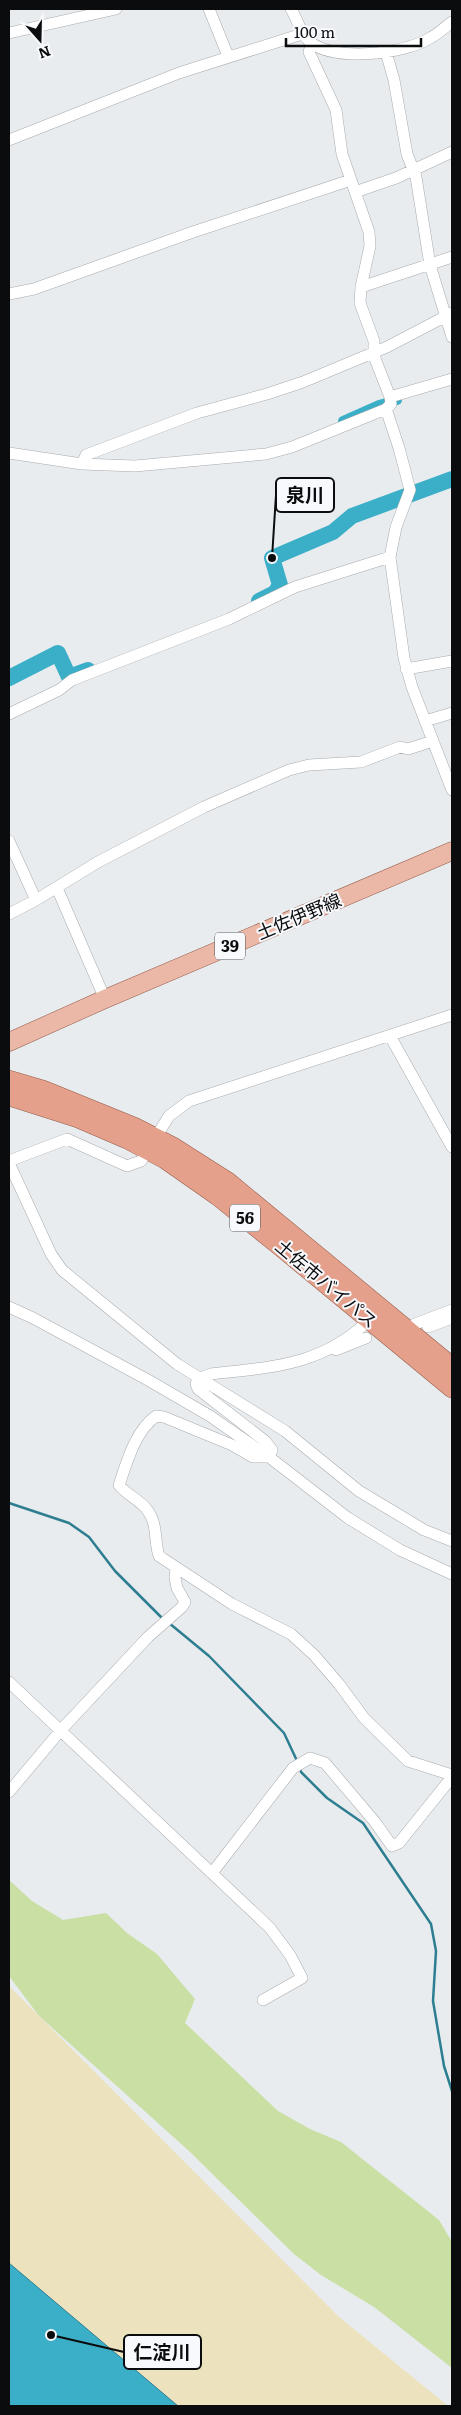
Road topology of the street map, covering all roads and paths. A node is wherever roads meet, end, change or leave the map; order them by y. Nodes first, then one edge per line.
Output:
1 (116, 9) edge
2 (209, 9) edge
3 (296, 10) edge
4 (452, 22) edge
5 (9, 33) edge
6 (302, 34) junction
7 (312, 43) junction
8 (386, 52) junction
9 (228, 56) junction
10 (9, 140) edge
11 (452, 152) edge
12 (413, 170) junction
13 (351, 180) junction
14 (355, 192) junction
15 (452, 257) edge
16 (430, 265) junction
17 (361, 287) junction
18 (9, 294) edge
19 (449, 314) edge
20 (452, 337) edge
21 (374, 350) junction
22 (452, 379) edge
23 (390, 402) junction
24 (9, 453) edge
25 (84, 460) junction
26 (390, 557) junction
27 (452, 661) edge
28 (406, 669) junction
29 (452, 713) edge
30 (9, 714) edge
31 (425, 721) junction
32 (433, 741) junction
33 (447, 761) edge
34 (452, 790) edge
35 (9, 841) edge
36 (452, 851) edge
37 (57, 888) junction
38 (36, 900) junction
39 (9, 914) edge
40 (105, 999) junction
41 (452, 1015) edge
42 (390, 1036) junction
43 (9, 1042) edge
44 (9, 1080) edge
45 (9, 1096) edge
46 (153, 1144) junction
47 (452, 1147) edge
48 (9, 1162) edge
49 (9, 1307) edge
50 (452, 1310) edge
51 (452, 1318) edge
52 (428, 1327) dead end
53 (367, 1329) junction
54 (408, 1331) junction
55 (300, 1362) junction
56 (452, 1367) edge
57 (198, 1379) junction
58 (452, 1388) edge
59 (269, 1457) junction
60 (452, 1541) edge
61 (176, 1568) junction
62 (452, 1574) edge
63 (9, 1682) edge
64 (61, 1730) junction
65 (452, 1776) edge
66 (9, 1792) edge
67 (212, 1873) junction
68 (263, 2000) dead end

1 - 5 street
2 - 9 street
3 - 6 street
4 - 8 street
6 - 7 street
6 - 9 street
7 - 8 street
7 - 13 street
8 - 12 street
9 - 10 street
11 - 12 street
12 - 14 street
12 - 16 street
13 - 14 street
13 - 18 street
14 - 17 street
15 - 16 street
16 - 17 street
16 - 19 street
17 - 21 street
19 - 20 street
19 - 21 street
21 - 23 street
21 - 25 street
22 - 23 street
23 - 25 street
23 - 26 street
24 - 25 street
26 - 28 street
26 - 30 street
27 - 28 street
28 - 31 street
29 - 31 street
31 - 32 street
32 - 33 street
32 - 37 street
33 - 34 street
35 - 38 street
36 - 40 main road, 土佐伊野線 / 39
37 - 38 street
37 - 40 street
38 - 39 street
40 - 43 main road, 土佐伊野線 / 39
41 - 42 street
42 - 46 street
42 - 47 street
44 - 46 highway, 土佐市バイパス / 56
45 - 46 highway, 土佐市バイパス / 56
46 - 48 street
46 - 53 highway, 土佐市バイパス / 56
46 - 54 highway, 土佐市バイパス / 56
48 - 57 street
49 - 59 street
50 - 54 street
51 - 52 street
53 - 55 street
53 - 55 street
53 - 58 highway, 土佐市バイパス / 56
54 - 56 highway, 土佐市バイパス / 56
55 - 57 street
57 - 59 street
57 - 60 street
59 - 61 street
59 - 62 street
61 - 64 street
61 - 65 street
63 - 64 street
64 - 66 street
64 - 67 street
65 - 67 street
67 - 68 street

